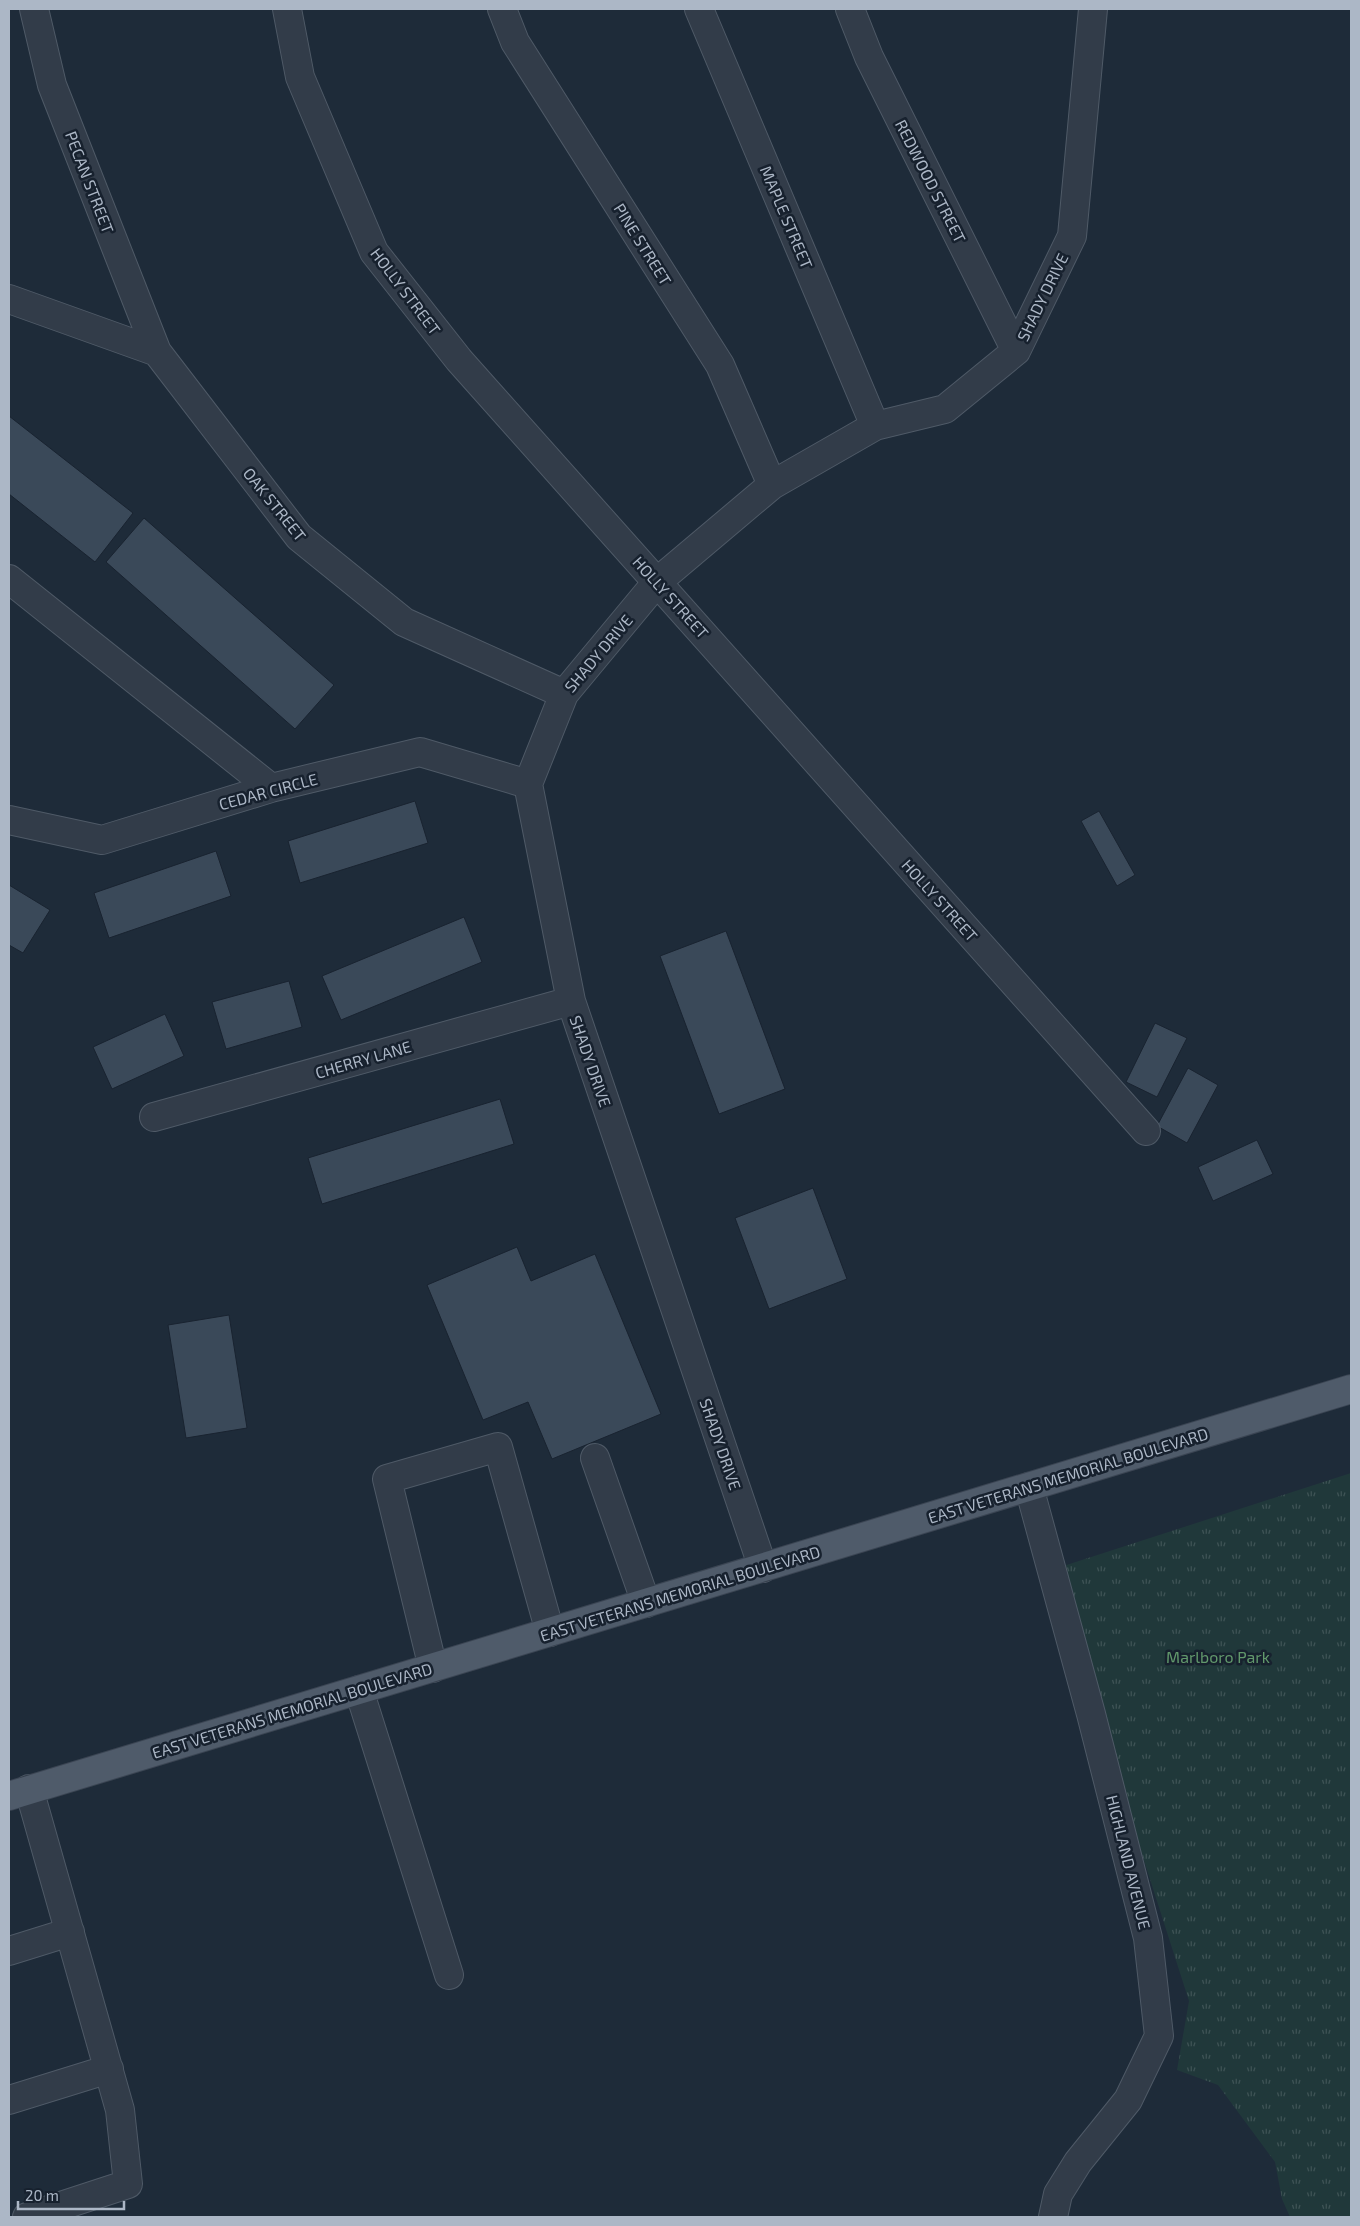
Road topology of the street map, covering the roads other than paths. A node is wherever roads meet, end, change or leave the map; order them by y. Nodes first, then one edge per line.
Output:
1 (34, 9) edge
2 (287, 9) edge
3 (502, 9) edge
4 (699, 9) edge
5 (850, 9) edge
6 (1093, 9) edge
7 (9, 299) edge
8 (1016, 351) junction
9 (157, 352) junction
10 (875, 426) junction
11 (772, 485) junction
12 (9, 579) edge
13 (657, 582) junction
14 (564, 694) junction
15 (528, 784) junction
16 (271, 788) junction
17 (9, 820) edge
18 (571, 1001) junction
19 (154, 1118) dead end
20 (1146, 1131) dead end
21 (1351, 1389) edge
22 (595, 1458) dead end
23 (1029, 1487) junction
24 (763, 1568) junction
25 (646, 1603) junction
26 (550, 1632) junction
27 (433, 1668) junction
28 (359, 1690) junction
29 (19, 1793) edge
30 (70, 1932) junction
31 (9, 1951) edge
32 (449, 1975) dead end
33 (109, 2069) junction
34 (9, 2100) edge
35 (27, 2217) edge
36 (1053, 2217) edge

1 - 9 street, PECAN STREET
2 - 13 street, HOLLY STREET
3 - 11 street, PINE STREET
4 - 10 street, MAPLE STREET
5 - 8 street, REDWOOD STREET
6 - 8 street, SHADY DRIVE
7 - 9 street
8 - 10 street, SHADY DRIVE
9 - 14 street, OAK STREET
10 - 11 street, SHADY DRIVE
11 - 13 street, SHADY DRIVE
12 - 16 street
13 - 14 street, SHADY DRIVE
13 - 20 street, HOLLY STREET
14 - 15 street, SHADY DRIVE
15 - 16 street, CEDAR CIRCLE
15 - 18 street, SHADY DRIVE
16 - 17 street, CEDAR CIRCLE
18 - 19 street, CHERRY LANE
18 - 24 street, SHADY DRIVE
21 - 23 main road, EAST VETERANS MEMORIAL BOULEVARD
22 - 25 street
23 - 24 main road, EAST VETERANS MEMORIAL BOULEVARD
23 - 36 street, HIGHLAND AVENUE
24 - 25 main road, EAST VETERANS MEMORIAL BOULEVARD
25 - 26 main road, EAST VETERANS MEMORIAL BOULEVARD
26 - 27 main road, EAST VETERANS MEMORIAL BOULEVARD
26 - 27 street
27 - 28 main road, EAST VETERANS MEMORIAL BOULEVARD
28 - 29 main road, EAST VETERANS MEMORIAL BOULEVARD
28 - 32 street
29 - 30 street
30 - 31 street
30 - 33 street
33 - 34 street
33 - 35 street

